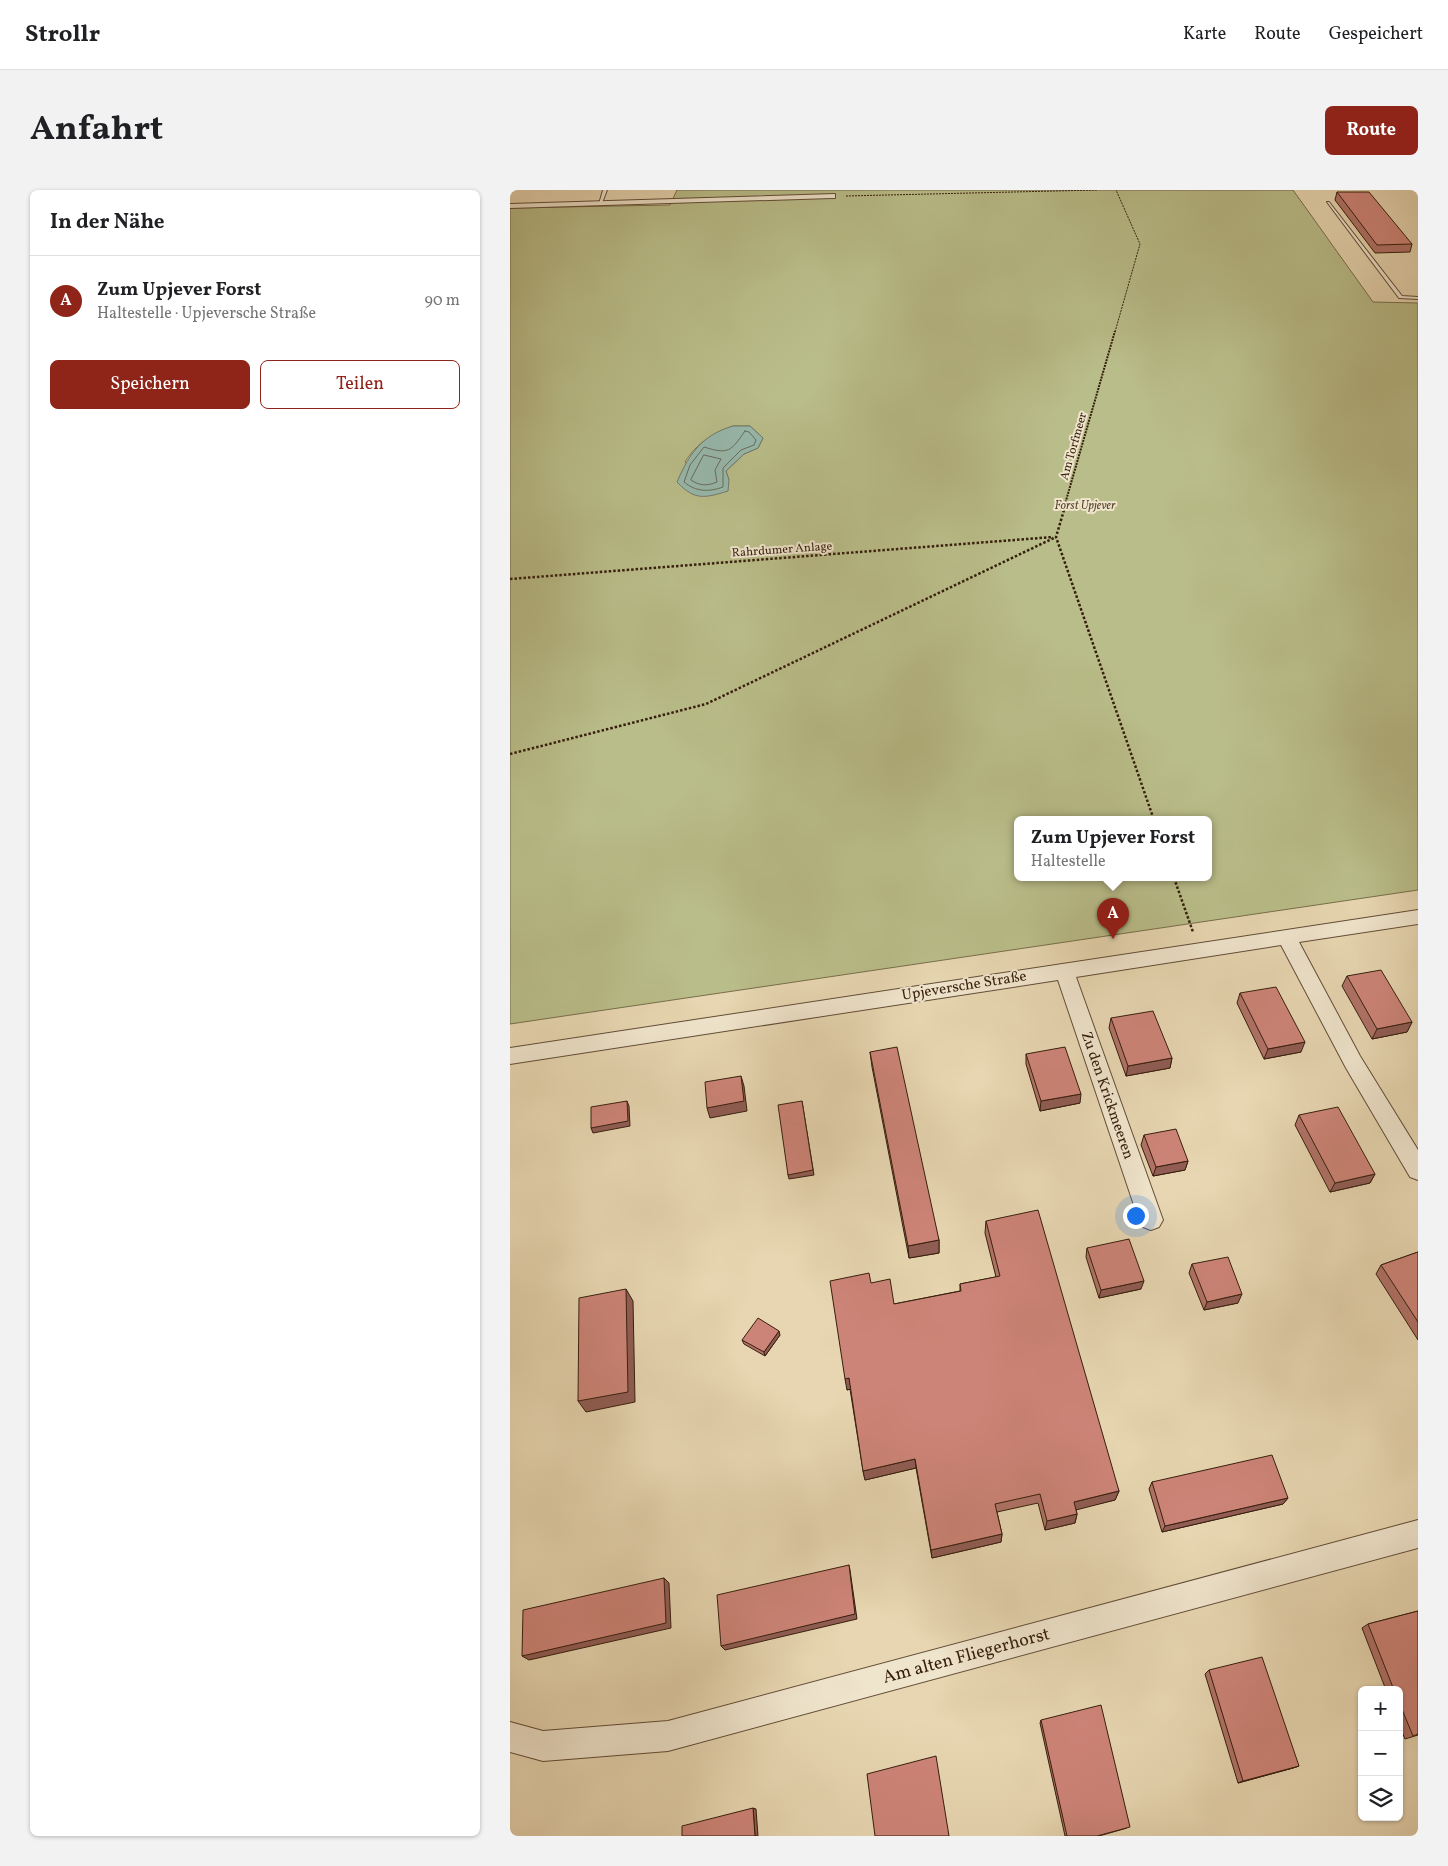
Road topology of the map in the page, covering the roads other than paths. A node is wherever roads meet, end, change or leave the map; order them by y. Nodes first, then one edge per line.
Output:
1 (605, 190) edge
2 (832, 196) road end
3 (600, 203) junction
4 (1328, 203) dead end
5 (510, 206) edge
6 (1418, 298) edge
7 (1418, 917) edge
8 (1286, 936) junction
9 (1064, 970) junction
10 (510, 1056) edge
11 (1418, 1170) edge
12 (1150, 1220) dead end
13 (1418, 1534) edge
14 (510, 1736) edge

1 - 3 lane
2 - 3 street
3 - 5 street
4 - 6 lane
7 - 8 street, Upjeversche Straße
8 - 9 street, Upjeversche Straße
8 - 11 street
9 - 10 street, Upjeversche Straße
9 - 12 street, Zu den Krickmeeren
13 - 14 street, Am alten Fliegerhorst

